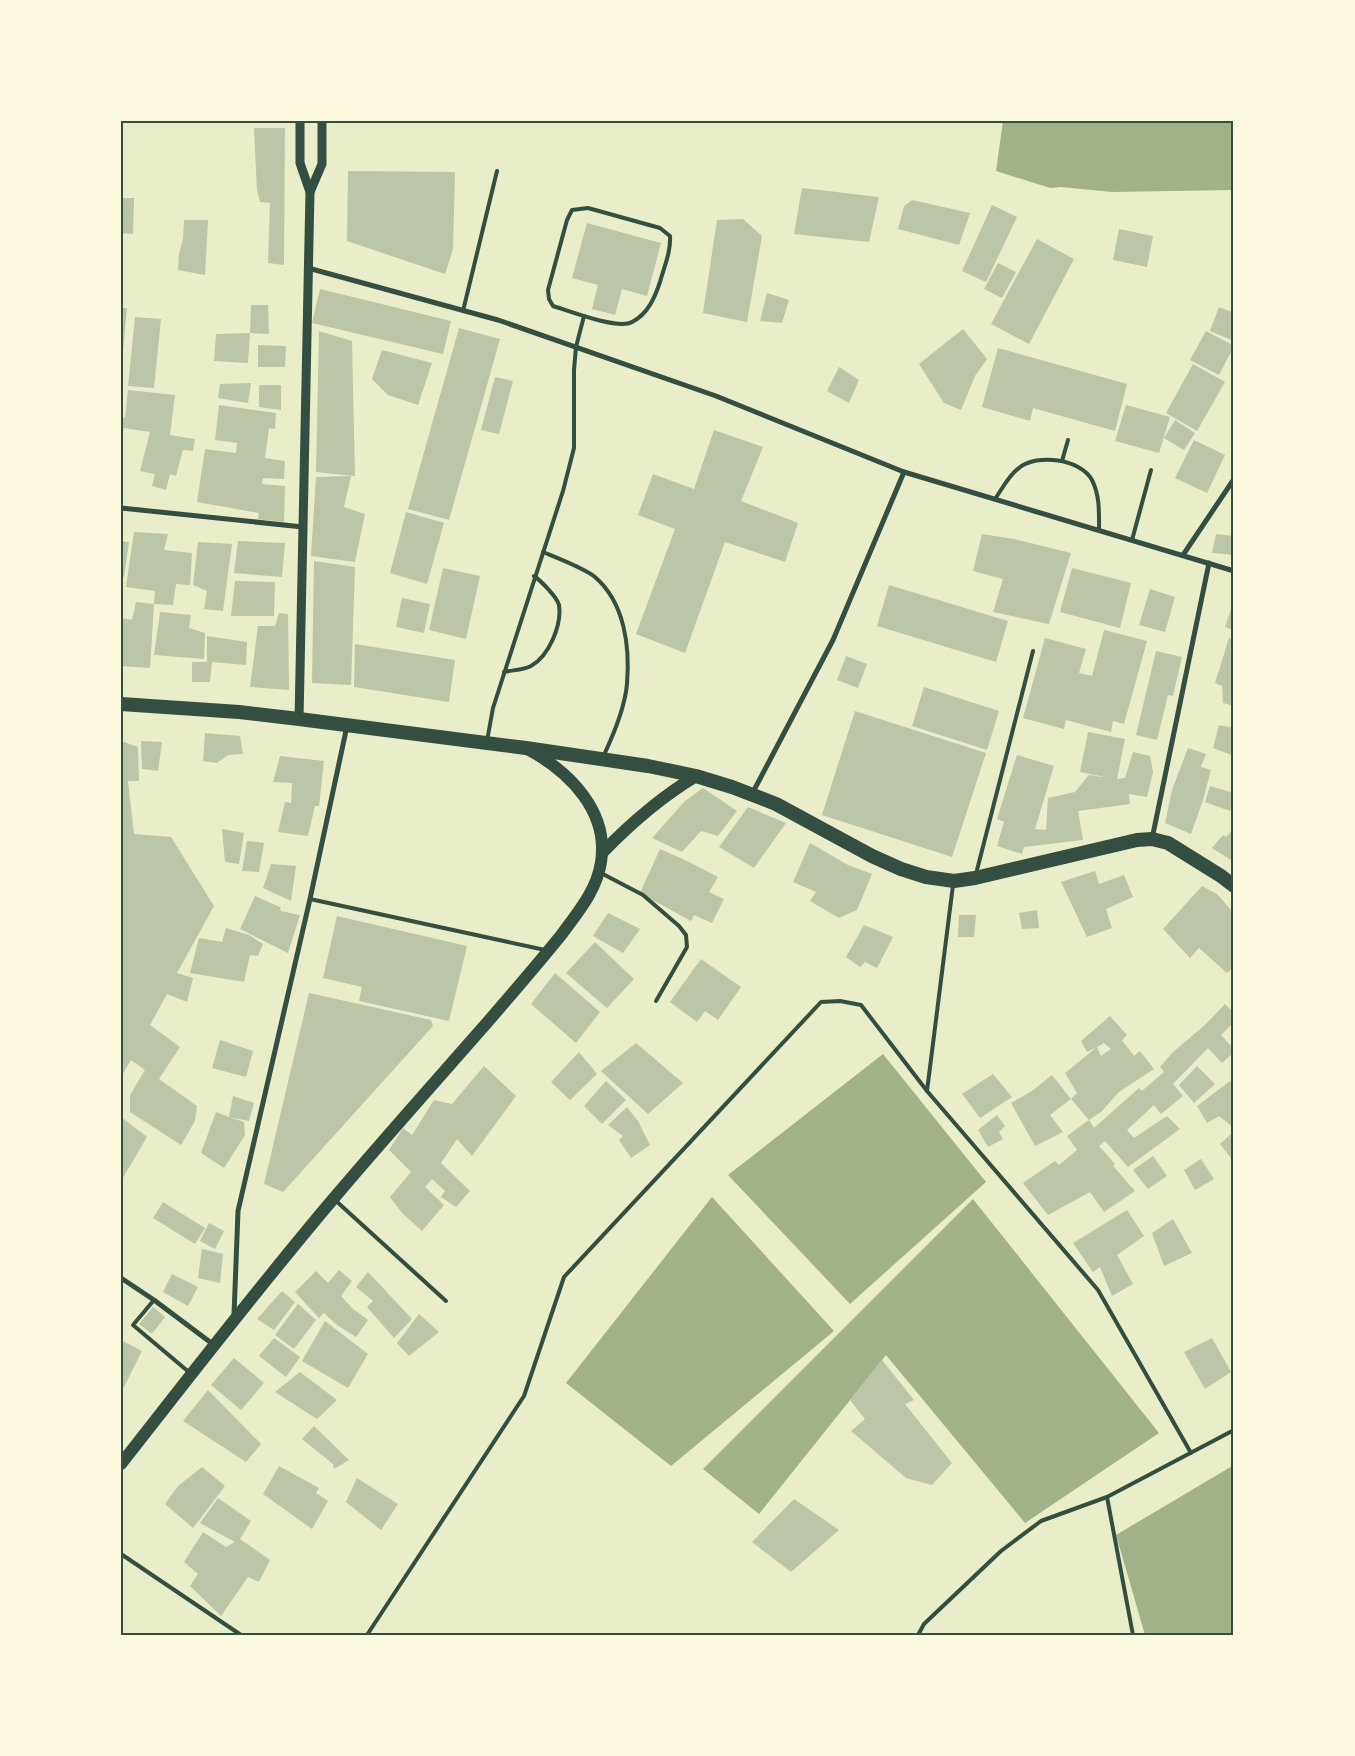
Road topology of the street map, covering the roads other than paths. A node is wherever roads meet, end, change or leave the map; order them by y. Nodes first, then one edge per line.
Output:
1 (300, 121) edge
2 (322, 121) edge
3 (497, 170) dead end
4 (310, 192) junction
5 (307, 267) junction
6 (463, 311) junction
7 (584, 316) junction
8 (576, 347) junction
9 (1068, 440) dead end
10 (1062, 461) junction
11 (1151, 470) dead end
12 (904, 472) junction
13 (1234, 479) edge
14 (995, 499) junction
15 (121, 508) edge
16 (303, 527) junction
17 (1099, 530) junction
18 (1132, 540) junction
19 (543, 552) junction
20 (1183, 556) junction
21 (1209, 563) junction
22 (1234, 571) edge
23 (534, 576) junction
24 (1033, 651) dead end
25 (504, 672) junction
26 (121, 704) edge
27 (299, 719) junction
28 (347, 725) junction
29 (487, 743) junction
30 (526, 748) junction
31 (602, 759) junction
32 (696, 776) junction
33 (752, 794) junction
34 (1152, 839) junction
35 (602, 852) junction
36 (599, 872) junction
37 (975, 878) junction
38 (954, 881) junction
39 (1234, 886) edge
40 (310, 899) junction
41 (549, 950) junction
42 (656, 1001) dead end
43 (927, 1091) junction
44 (333, 1199) junction
45 (121, 1278) edge
46 (154, 1300) junction
47 (446, 1301) dead end
48 (234, 1320) junction
49 (214, 1346) junction
50 (192, 1374) junction
51 (1234, 1430) edge
52 (1191, 1453) junction
53 (121, 1464) edge
54 (1106, 1497) junction
55 (121, 1554) edge
56 (241, 1635) edge
57 (367, 1635) edge
58 (918, 1635) edge
59 (1133, 1635) edge

1 - 4 street
2 - 4 street
3 - 6 lane
4 - 5 street
5 - 6 street
5 - 16 street
6 - 8 street
7 - 7 lane
7 - 8 lane
8 - 12 street
8 - 19 lane
9 - 10 lane
10 - 14 lane
10 - 17 lane
11 - 18 lane
12 - 14 street
12 - 33 street
13 - 20 street
14 - 17 street
15 - 16 street
16 - 27 street
17 - 18 street
18 - 20 street
19 - 23 lane
19 - 31 lane
20 - 21 street
21 - 22 street
21 - 34 street
23 - 25 lane
23 - 25 lane
24 - 37 lane
25 - 29 lane
26 - 27 highway
27 - 28 highway
28 - 29 highway
28 - 40 street
29 - 30 highway
30 - 31 highway
30 - 35 main road
31 - 32 highway
32 - 33 highway
32 - 35 main road
33 - 38 highway
34 - 37 highway
34 - 39 highway
35 - 36 main road
36 - 41 main road
36 - 42 lane
37 - 38 highway
38 - 43 lane
40 - 41 lane
40 - 48 street
41 - 44 main road
43 - 52 lane
43 - 57 lane
44 - 47 lane
44 - 48 main road
45 - 46 street
46 - 49 street
46 - 50 lane
48 - 49 main road
49 - 50 main road
50 - 53 main road
51 - 52 lane
52 - 54 lane
54 - 58 lane
54 - 59 lane
55 - 56 lane

